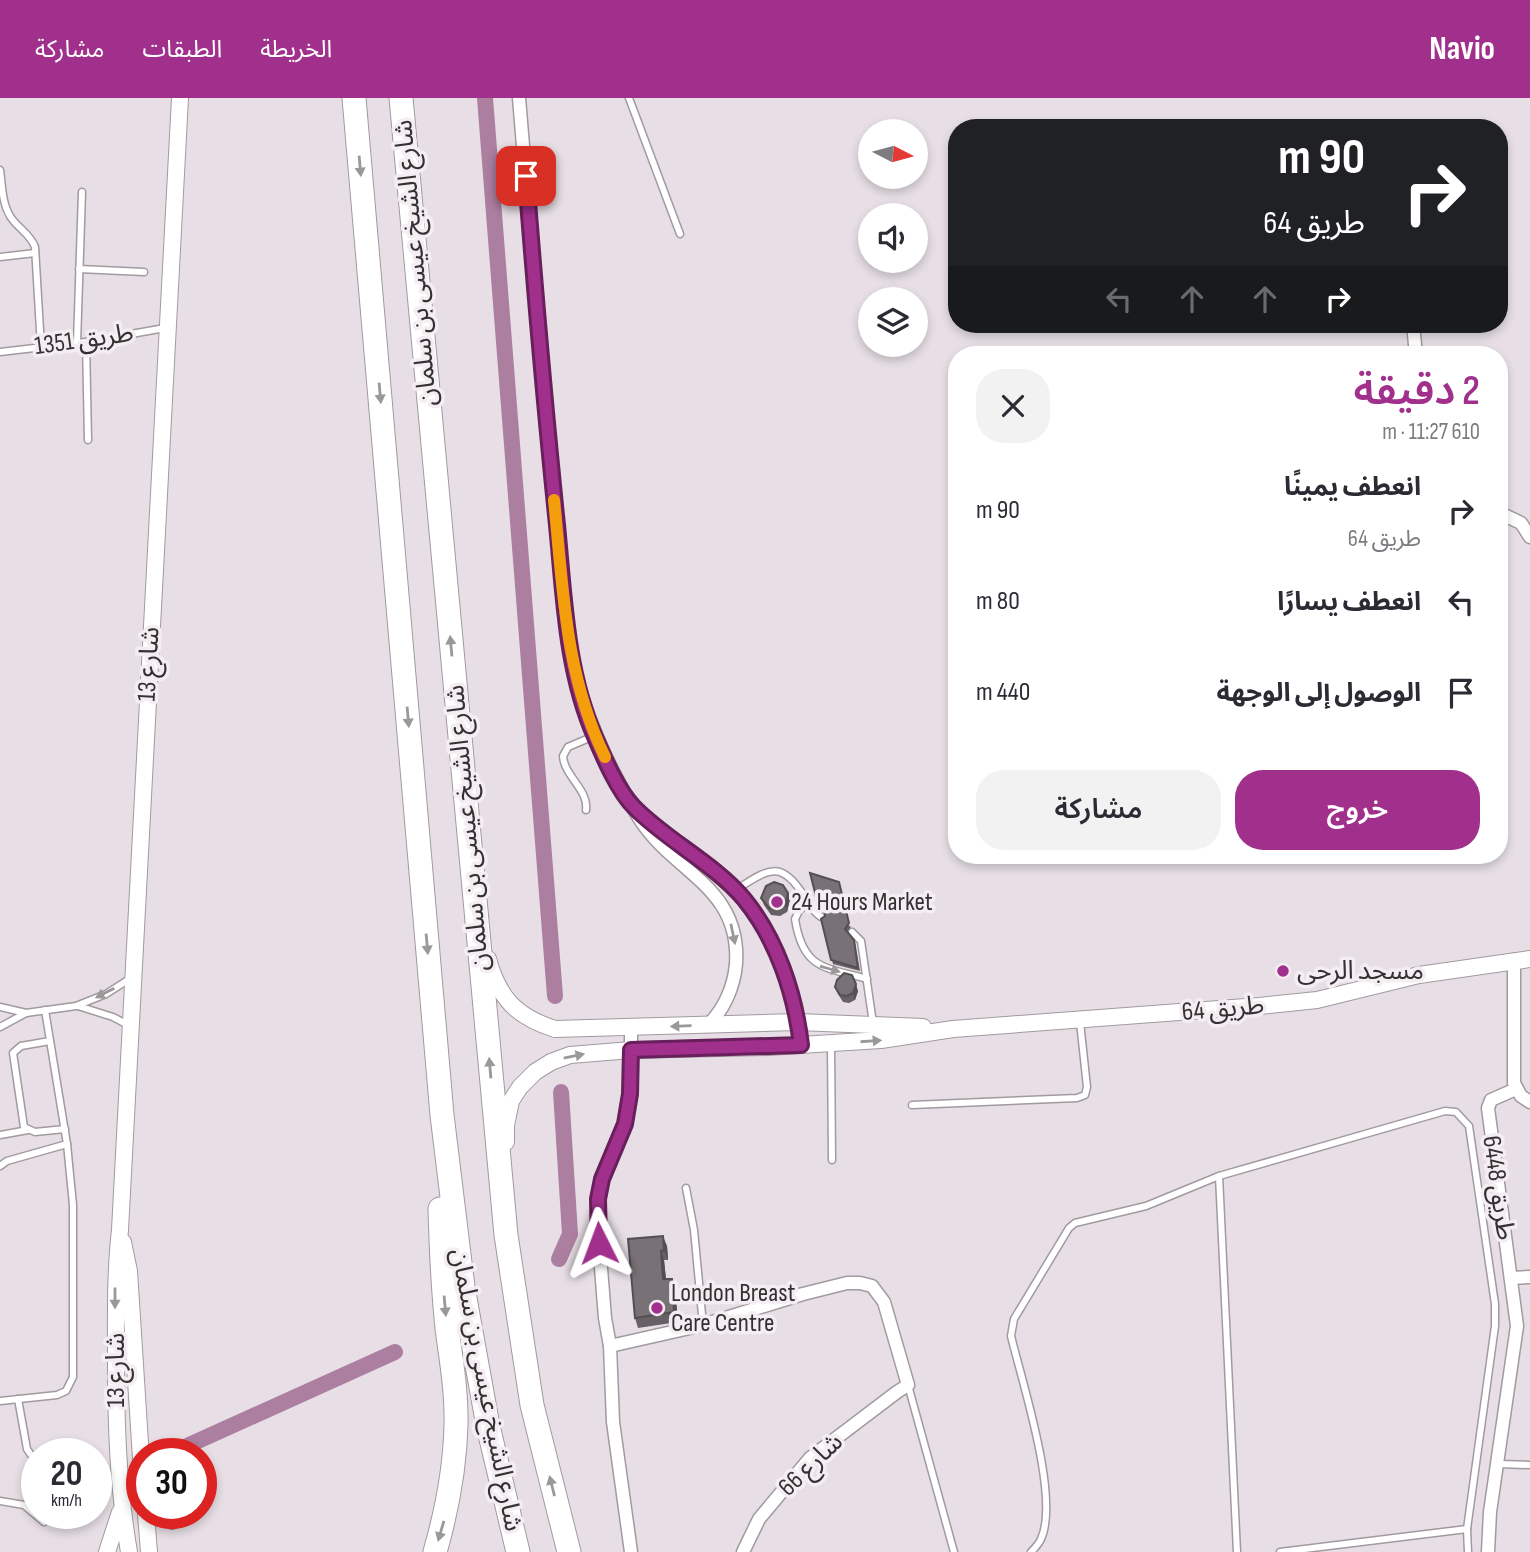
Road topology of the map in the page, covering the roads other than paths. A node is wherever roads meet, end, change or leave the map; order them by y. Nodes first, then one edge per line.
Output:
1 (180, 98) edge
2 (354, 98) edge
3 (401, 98) edge
4 (519, 98) edge
5 (629, 98) edge
6 (0, 170) edge
7 (82, 192) dead end
8 (680, 234) dead end
9 (35, 253) junction
10 (0, 257) edge
11 (79, 269) junction
12 (144, 272) dead end
13 (167, 327) junction
14 (86, 342) junction
15 (77, 343) junction
16 (41, 347) junction
17 (0, 352) edge
18 (88, 440) dead end
19 (1508, 517) edge
20 (1530, 537) edge
21 (594, 736) junction
22 (633, 806) junction
23 (586, 810) dead end
24 (735, 890) junction
25 (719, 899) junction
26 (808, 903) junction
27 (475, 912) junction
28 (821, 917) edge
29 (852, 932) dead end
30 (1522, 960) edge
31 (132, 977) junction
32 (867, 979) junction
33 (76, 1006) junction
34 (0, 1007) edge
35 (45, 1010) junction
36 (26, 1013) junction
37 (1080, 1020) junction
38 (798, 1022) junction
39 (873, 1024) junction
40 (130, 1026) junction
41 (707, 1026) junction
42 (0, 1027) edge
43 (631, 1028) junction
44 (953, 1029) junction
45 (50, 1041) junction
46 (831, 1043) junction
47 (801, 1045) junction
48 (631, 1050) junction
49 (1516, 1089) junction
50 (1530, 1102) edge
51 (912, 1105) dead end
52 (442, 1115) junction
53 (65, 1129) junction
54 (28, 1130) junction
55 (0, 1135) edge
56 (67, 1144) junction
57 (832, 1160) dead end
58 (0, 1166) edge
59 (1219, 1176) junction
60 (686, 1188) dead end
61 (120, 1230) junction
62 (506, 1235) junction
63 (1530, 1277) edge
64 (1511, 1278) junction
65 (703, 1325) junction
66 (610, 1346) junction
67 (903, 1389) junction
68 (18, 1399) junction
69 (0, 1401) edge
70 (25, 1438) edge
71 (140, 1438) edge
72 (1498, 1464) junction
73 (1530, 1465) edge
74 (0, 1501) edge
75 (21, 1504) edge
76 (121, 1506) junction
77 (147, 1529) edge
78 (1467, 1530) junction
79 (107, 1552) edge
80 (129, 1552) edge
81 (149, 1552) edge
82 (435, 1552) edge
83 (518, 1552) edge
84 (569, 1552) edge
85 (631, 1552) edge
86 (743, 1552) edge
87 (954, 1552) edge
88 (1031, 1552) edge
89 (1237, 1552) edge
90 (1280, 1552) edge
91 (1468, 1552) edge
92 (1488, 1552) edge

1 - 13 street, شارع 13
2 -> 52 highway, شارع الشيخ عيسى بن سلمان
27 -> 3 highway, شارع الشيخ عيسى بن سلمان
4 - 21 street
5 - 8 lane
6 - 9 lane
7 - 11 lane
9 - 10 lane
9 - 16 lane
11 - 12 lane
11 - 15 lane
13 - 14 lane, طريق 1351
13 - 31 street, شارع 13
14 - 15 lane, طريق 1351
14 - 18 lane
15 - 16 lane, طريق 1351
16 - 17 lane, طريق 1351
19 - 20 street
21 - 22 street
21 - 23 lane
22 - 24 street
22 - 25 street
24 - 25 street
24 - 26 lane
24 - 38 street
25 -> 41 street
26 - 28 lane
26 -> 32 lane
27 - 43 street, طريق 64
62 -> 27 highway, شارع الشيخ عيسى بن سلمان
29 - 32 lane
30 - 37 street, طريق 64
30 - 49 street
31 -> 33 lane
31 - 40 street, شارع 13
32 - 39 lane
33 - 35 lane
33 - 40 lane
34 - 36 lane
35 - 36 lane
35 - 45 lane
36 - 42 lane
37 - 44 street, طريق 64
37 - 51 lane
38 - 39 street, طريق 64
38 - 41 street, طريق 64
38 - 47 street
39 - 44 street, طريق 64
40 - 61 street, شارع 13
41 -> 43 street, طريق 64
43 - 48 street
46 -> 44 street, طريق 64
45 - 53 lane
45 - 54 lane
46 - 47 street, طريق 64
46 - 57 lane
47 - 48 street, طريق 64
62 -> 48 street, طريق 64
48 - 66 street
49 - 50 street
49 - 64 street, طريق 6448
52 -> 82 highway
52 - 83 highway, شارع الشيخ عيسى بن سلمان
53 - 54 lane
53 - 56 lane
54 - 55 lane
56 - 58 lane
56 - 68 lane
59 - 78 lane
59 - 88 lane
59 - 89 lane
60 - 65 lane
61 - 71 street, شارع 13
61 -> 76 street, شارع 13
84 -> 62 highway, شارع الشيخ عيسى بن سلمان
63 - 64 street
64 - 72 street, طريق 6448
65 - 66 street
65 - 67 street
66 - 85 street
67 - 86 street, شارع 66
67 - 87 lane
68 - 69 lane
68 - 70 lane
72 - 73 lane
72 - 92 street, طريق 6448
74 - 75 lane
76 - 79 street
76 - 80 street, شارع 13
77 - 81 street
78 - 90 lane
78 - 91 lane

